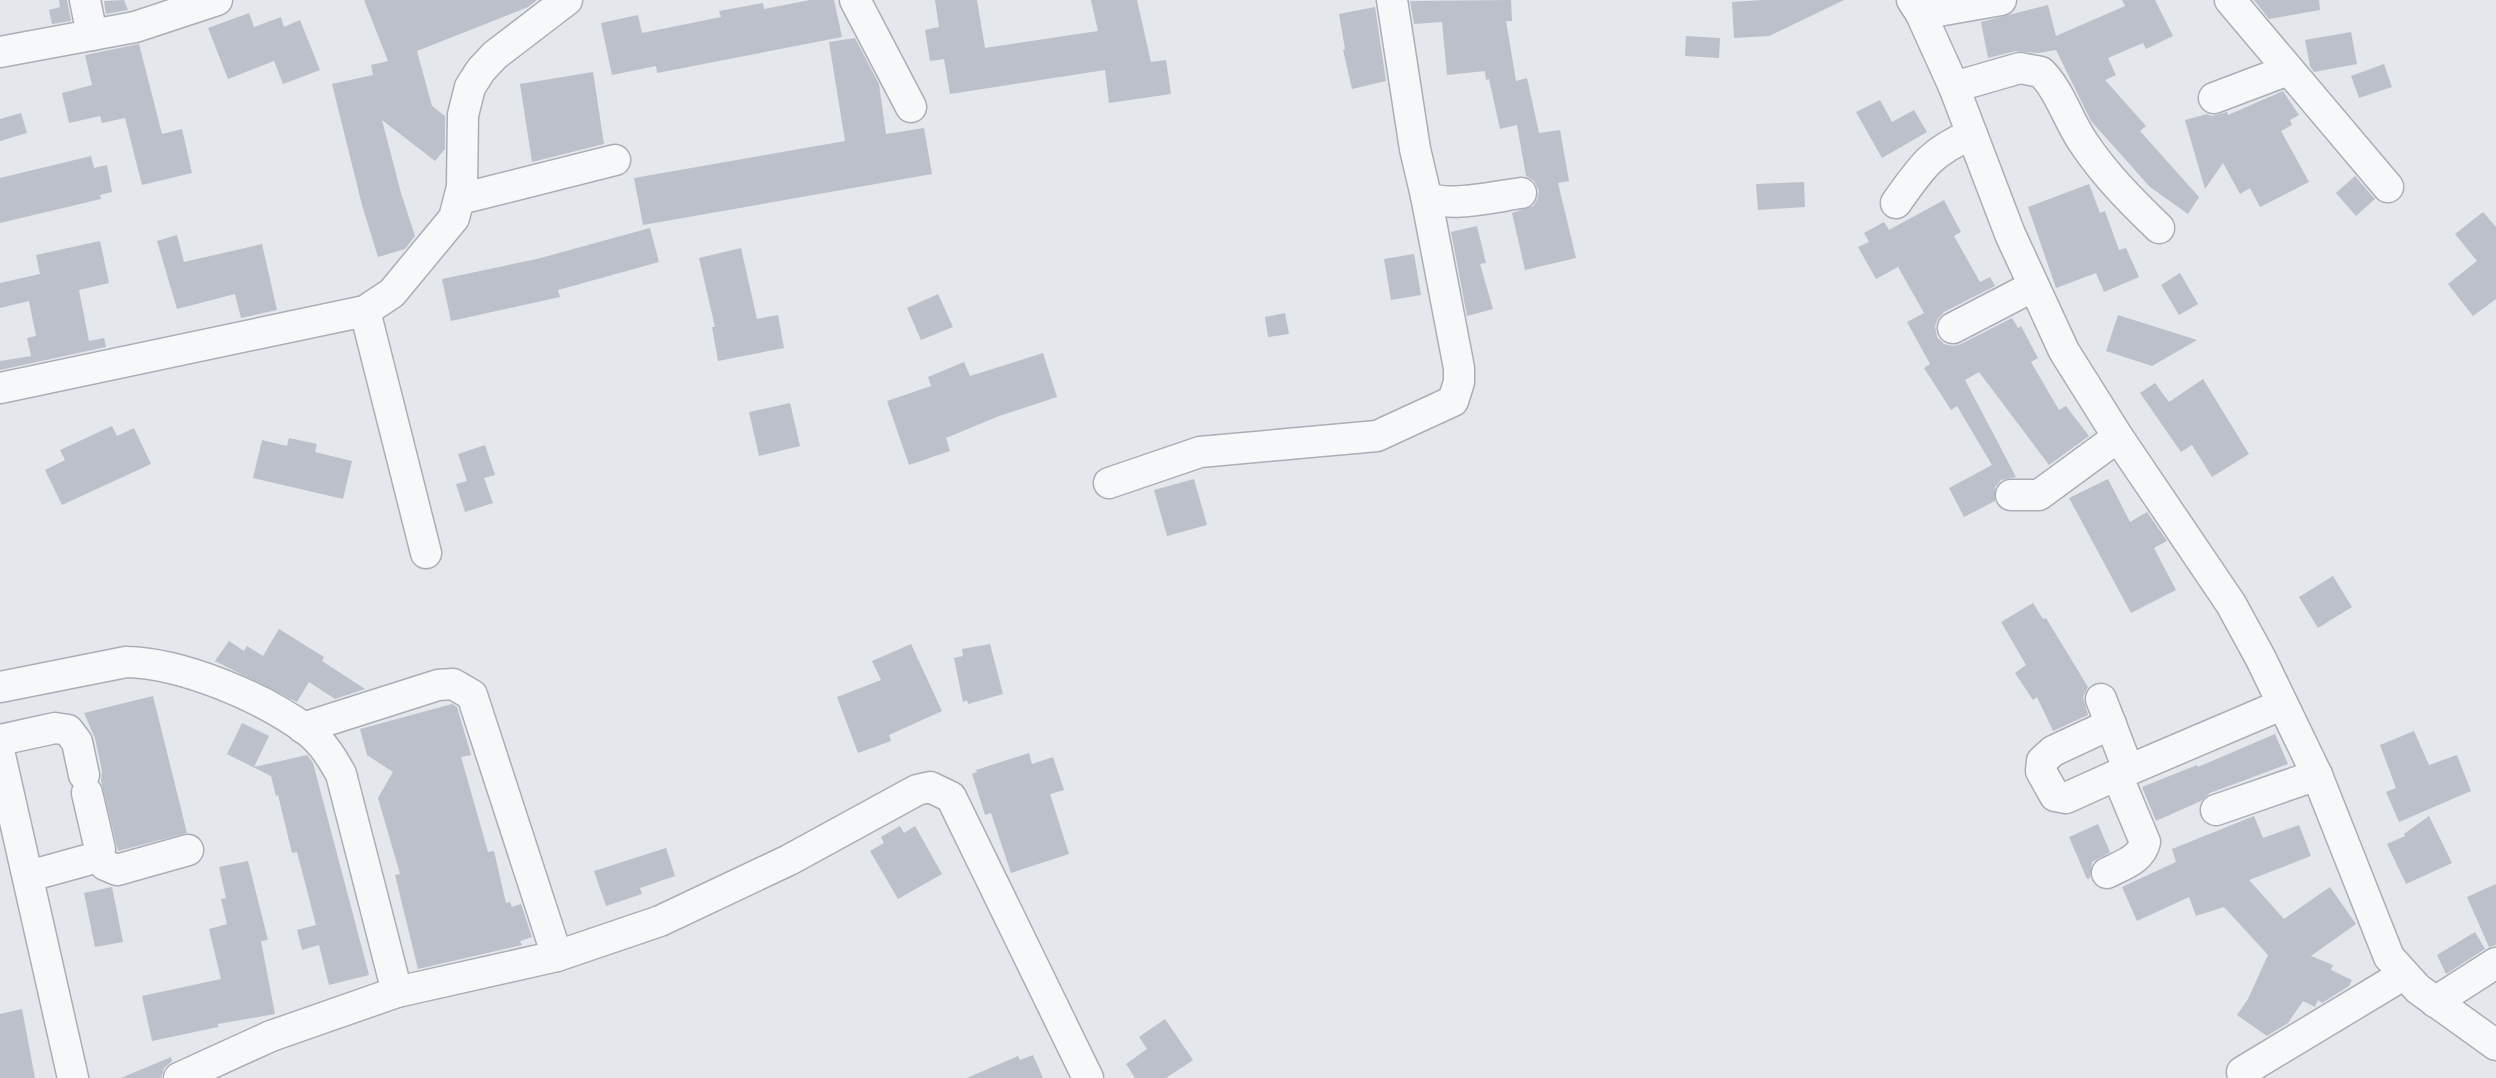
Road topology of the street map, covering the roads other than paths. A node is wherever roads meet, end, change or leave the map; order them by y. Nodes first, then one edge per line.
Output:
1 (85, 0) edge
2 (217, 0) edge
3 (567, 0) edge
4 (855, 0) edge
5 (1392, 0) edge
6 (2001, 0) edge
7 (2230, 0) edge
8 (1916, 7) edge
9 (92, 35) junction
10 (0, 52) edge
11 (2288, 70) junction
12 (1954, 87) junction
13 (2214, 98) dead end
14 (911, 107) dead end
15 (1972, 134) junction
16 (615, 160) dead end
17 (2388, 187) dead end
18 (1521, 193) dead end
19 (1426, 196) junction
20 (460, 199) junction
21 (1896, 203) dead end
22 (2159, 228) dead end
23 (2032, 287) junction
24 (365, 311) junction
25 (1953, 328) dead end
26 (0, 388) edge
27 (2118, 437) junction
28 (1109, 483) dead end
29 (2011, 495) dead end
30 (426, 553) dead end
31 (0, 687) edge
32 (2281, 705) junction
33 (303, 728) junction
34 (0, 740) edge
35 (0, 755) edge
36 (2123, 772) junction
37 (2317, 775) junction
38 (2216, 810) dead end
39 (188, 850) dead end
40 (98, 857) junction
41 (2107, 873) dead end
42 (29, 876) junction
43 (557, 956) junction
44 (2496, 963) edge
45 (2403, 975) junction
46 (397, 992) junction
47 (2435, 1002) junction
48 (2496, 1045) edge
49 (2242, 1072) dead end
50 (73, 1078) edge
51 (179, 1078) edge
52 (1088, 1078) edge

1 - 9 street
2 - 9 street
3 - 20 street
4 - 14 street
5 - 19 street
6 - 8 street
7 - 11 street
8 - 12 street
9 - 10 street
11 - 13 street
11 - 17 street
12 - 15 street
12 - 22 street
15 - 21 street
15 - 23 street
16 - 20 street
18 - 19 street
19 - 28 street
20 - 24 street
23 - 25 street
23 - 27 street
24 - 26 street
24 - 30 street
27 - 29 street
27 - 32 street
31 - 33 street
32 - 36 street
32 - 37 street
33 - 43 street
33 - 46 street
34 - 40 street
35 - 42 street
36 - 36 street
36 - 41 street
37 - 38 street
37 - 45 street
39 - 40 street
40 - 42 street
42 - 50 street
43 - 46 street
43 - 52 street
44 - 47 street
45 - 47 street
45 - 49 street
46 - 51 street
47 - 48 street

